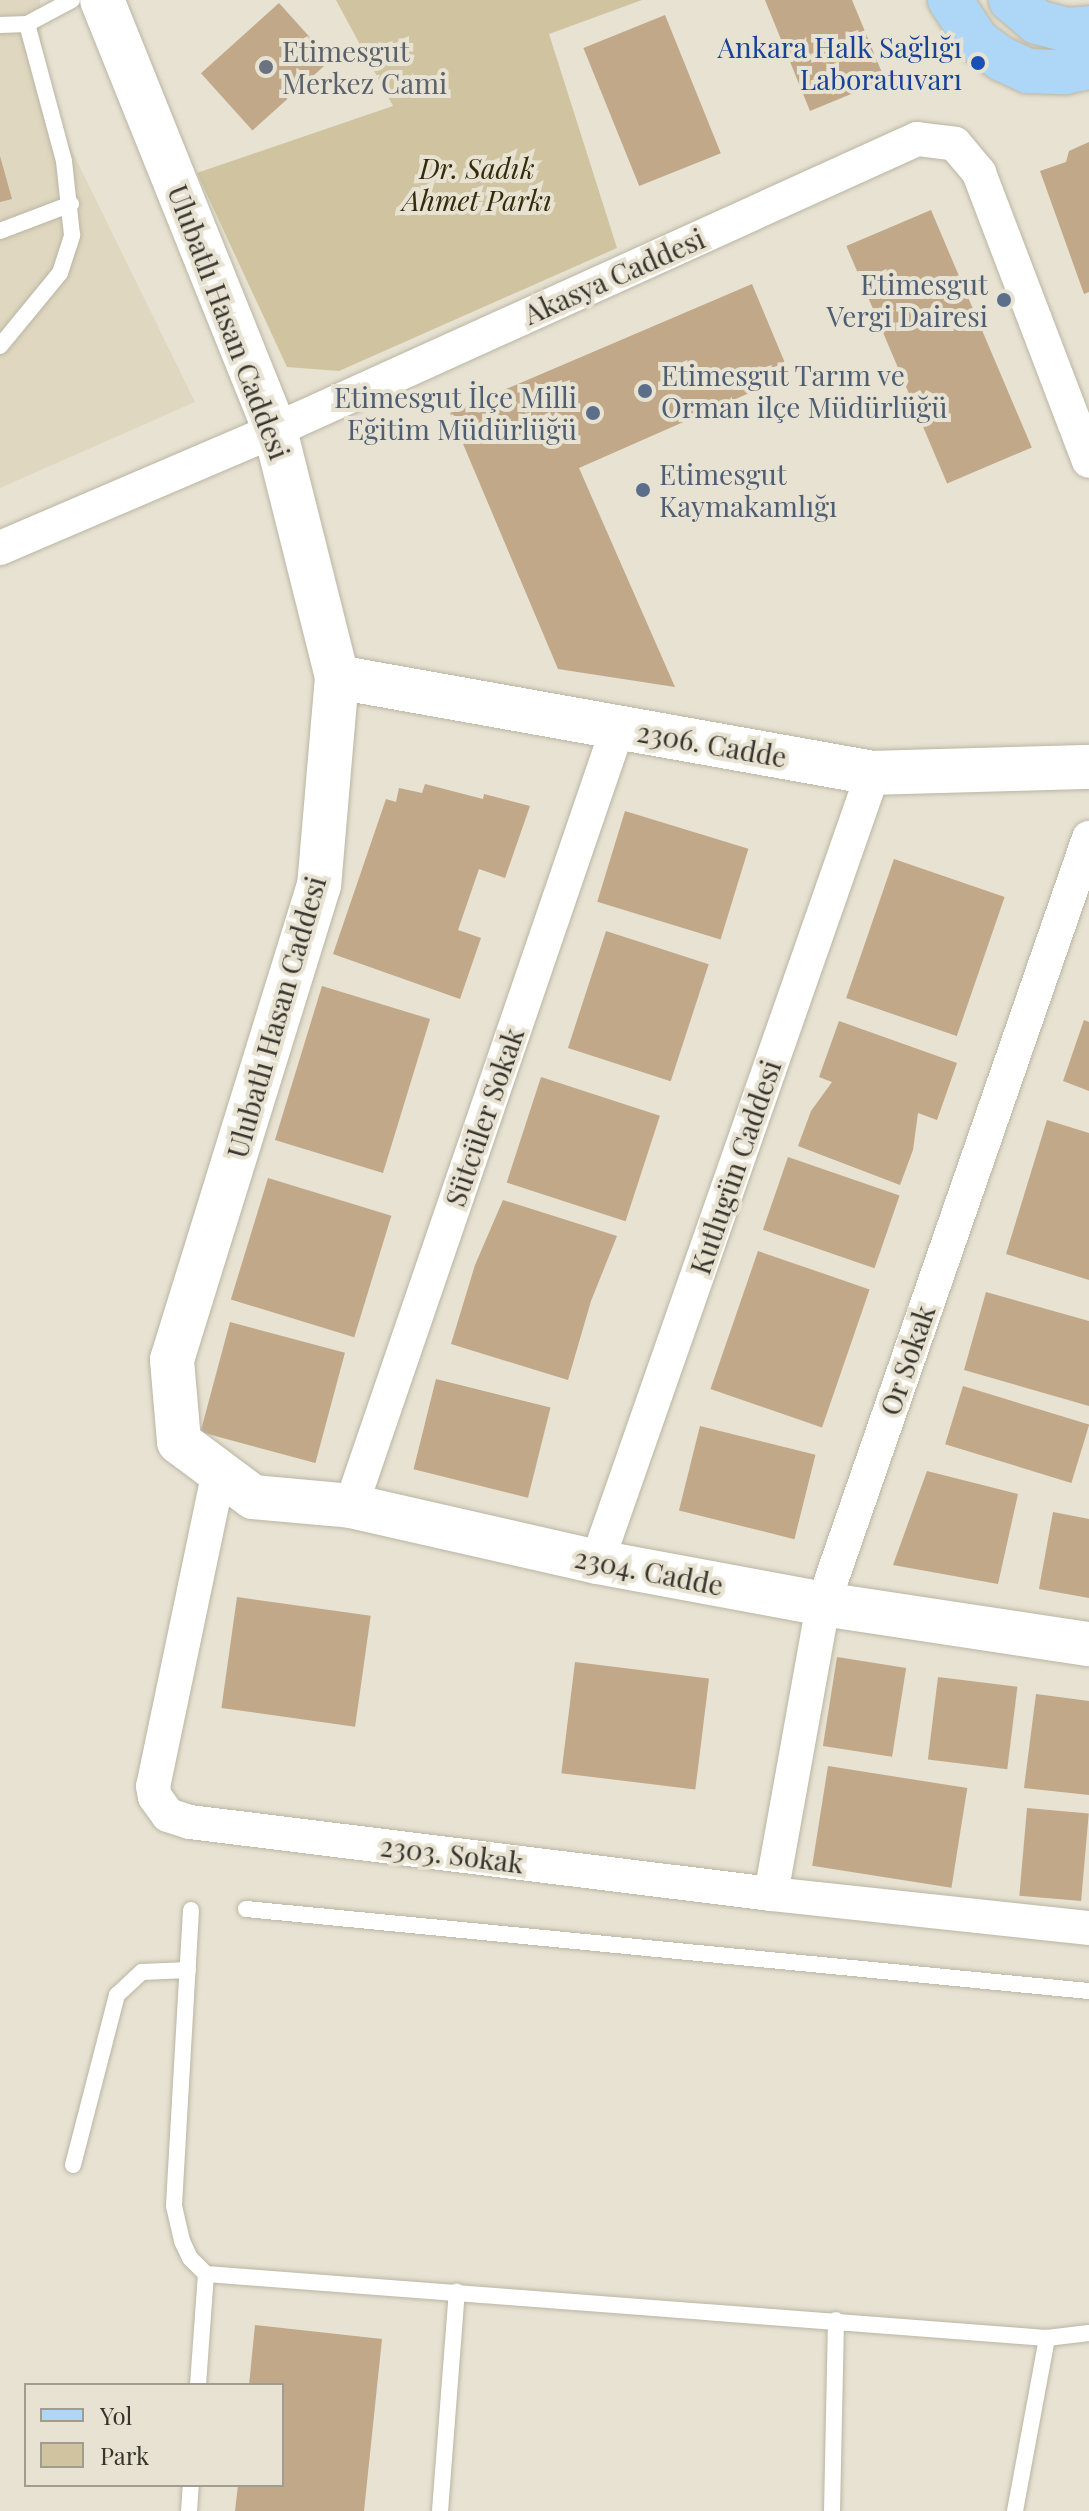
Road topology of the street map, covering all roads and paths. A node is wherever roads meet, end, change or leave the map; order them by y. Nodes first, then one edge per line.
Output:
1 (68, 0) edge
2 (102, 0) edge
3 (950, 0) edge
4 (1011, 0) edge
5 (27, 24) junction
6 (0, 25) edge
7 (1089, 28) edge
8 (1089, 67) edge
9 (71, 204) junction
10 (0, 231) edge
11 (0, 346) edge
12 (275, 430) junction
13 (1089, 461) edge
14 (0, 548) edge
15 (337, 677) junction
16 (618, 727) junction
17 (1089, 767) edge
18 (873, 773) junction
19 (1089, 838) edge
20 (219, 1471) junction
21 (351, 1506) junction
22 (597, 1562) junction
23 (823, 1604) junction
24 (1089, 1644) edge
25 (771, 1894) junction
26 (246, 1909) dead end
27 (191, 1910) dead end
28 (1089, 1928) edge
29 (188, 1970) junction
30 (1089, 1991) edge
31 (73, 2165) dead end
32 (206, 2274) junction
33 (457, 2292) junction
34 (836, 2320) junction
35 (1089, 2333) edge
36 (1047, 2338) junction
37 (198, 2383) edge
38 (191, 2487) edge
39 (189, 2511) edge
40 (440, 2511) edge
41 (832, 2511) edge
42 (1015, 2511) edge

1 - 5 lane
2 - 12 street, Ulubatlı Hasan Caddesi
3 - 8 main road
4 - 7 main road
5 - 6 lane
5 - 9 lane
9 - 10 lane
9 - 11 lane
12 - 13 street, Akasya Caddesi
12 - 14 street, Akasya Caddesi
12 - 15 street, Ulubatlı Hasan Caddesi
15 - 16 street, 2306. Cadde
15 - 20 street, Ulubatlı Hasan Caddesi
16 - 18 street, 2306. Cadde
16 - 21 street, Sütcüler Sokak
17 - 18 street, 2306. Cadde
18 - 22 street, Kutlugün Caddesi
19 - 23 street, Or Sokak
20 - 21 street, 2304. Cadde
20 - 25 street, 2303. Sokak
21 - 22 street, 2304. Cadde
22 - 23 street, 2304. Cadde
23 - 24 street, 2304. Cadde
23 - 25 street, Or Sokak
25 - 28 street, 2303. Sokak
26 - 30 lane
27 - 29 lane
29 - 31 lane
29 - 32 lane
32 - 33 lane
32 - 37 lane
33 - 34 lane
33 - 40 lane
34 - 36 lane
34 - 41 lane
35 - 36 lane
36 - 42 lane
38 - 39 lane

